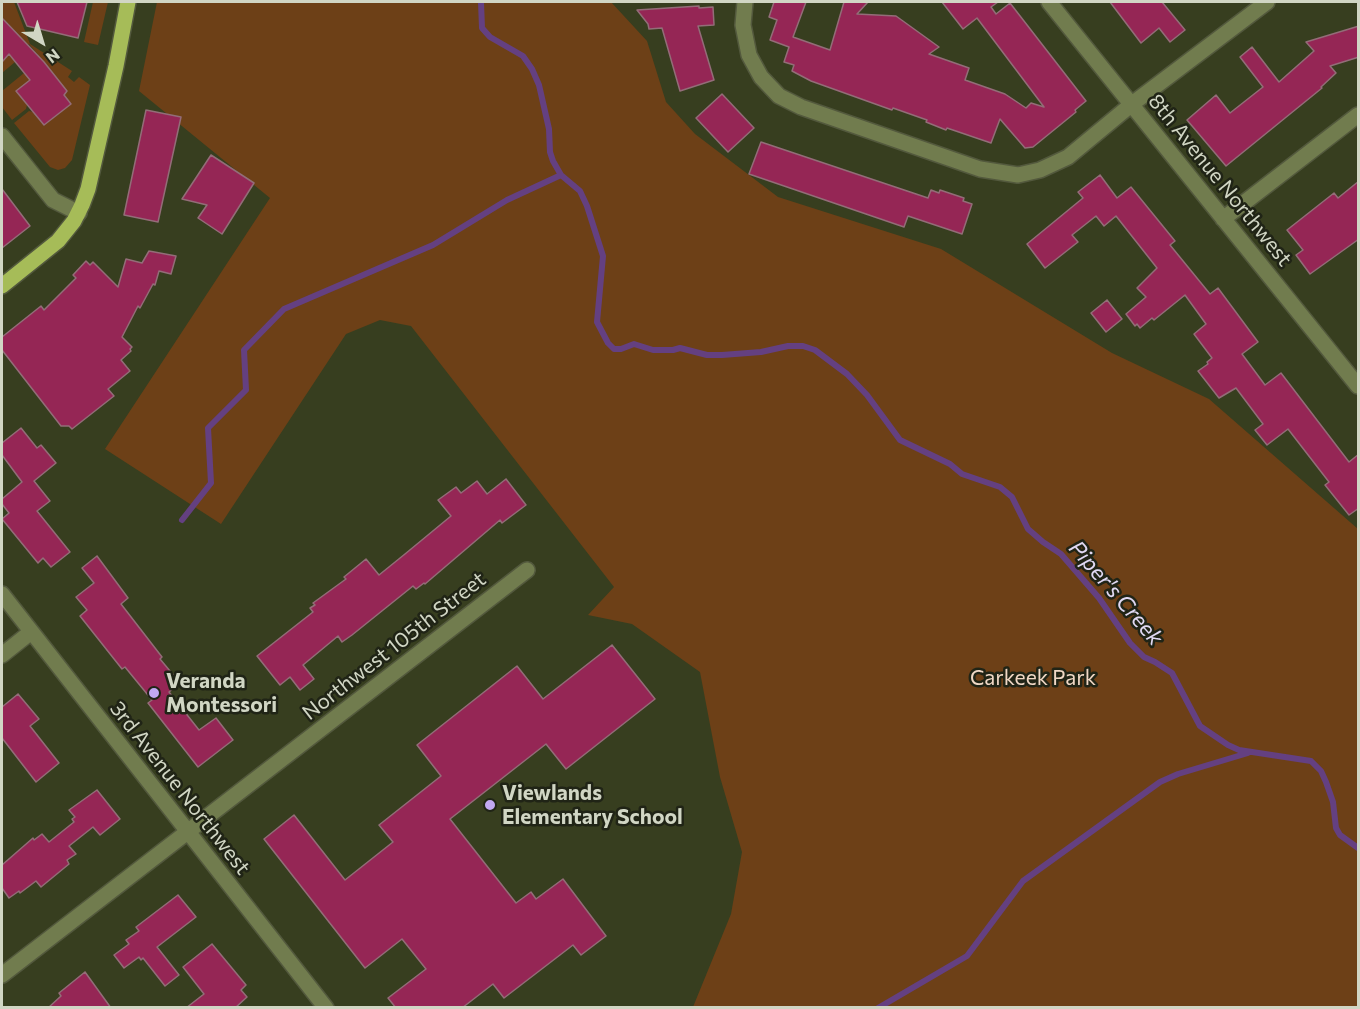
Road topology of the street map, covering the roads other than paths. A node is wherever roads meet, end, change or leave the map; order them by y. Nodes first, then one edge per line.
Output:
1 (128, 2) edge
2 (745, 2) edge
3 (1049, 2) edge
4 (1268, 2) edge
5 (1132, 104) junction
6 (1359, 115) edge
7 (2, 136) edge
8 (79, 213) junction
9 (1223, 219) junction
10 (2, 286) edge
11 (1359, 386) edge
12 (527, 570) dead end
13 (2, 594) edge
14 (31, 632) junction
15 (2, 655) edge
16 (187, 832) junction
17 (2, 975) edge
18 (327, 1008) edge

1 - 8 main road
2 - 5 street
3 - 5 street, 8th Avenue Northwest
4 - 5 street
5 - 9 street, 8th Avenue Northwest
6 - 9 street
7 - 8 street
8 - 10 main road
9 - 11 street, 8th Avenue Northwest
12 - 16 street, Northwest 105th Street
13 - 14 street, 3rd Avenue Northwest
14 - 15 street
14 - 16 street, 3rd Avenue Northwest
16 - 17 street, Northwest 105th Street
16 - 18 street, 3rd Avenue Northwest

